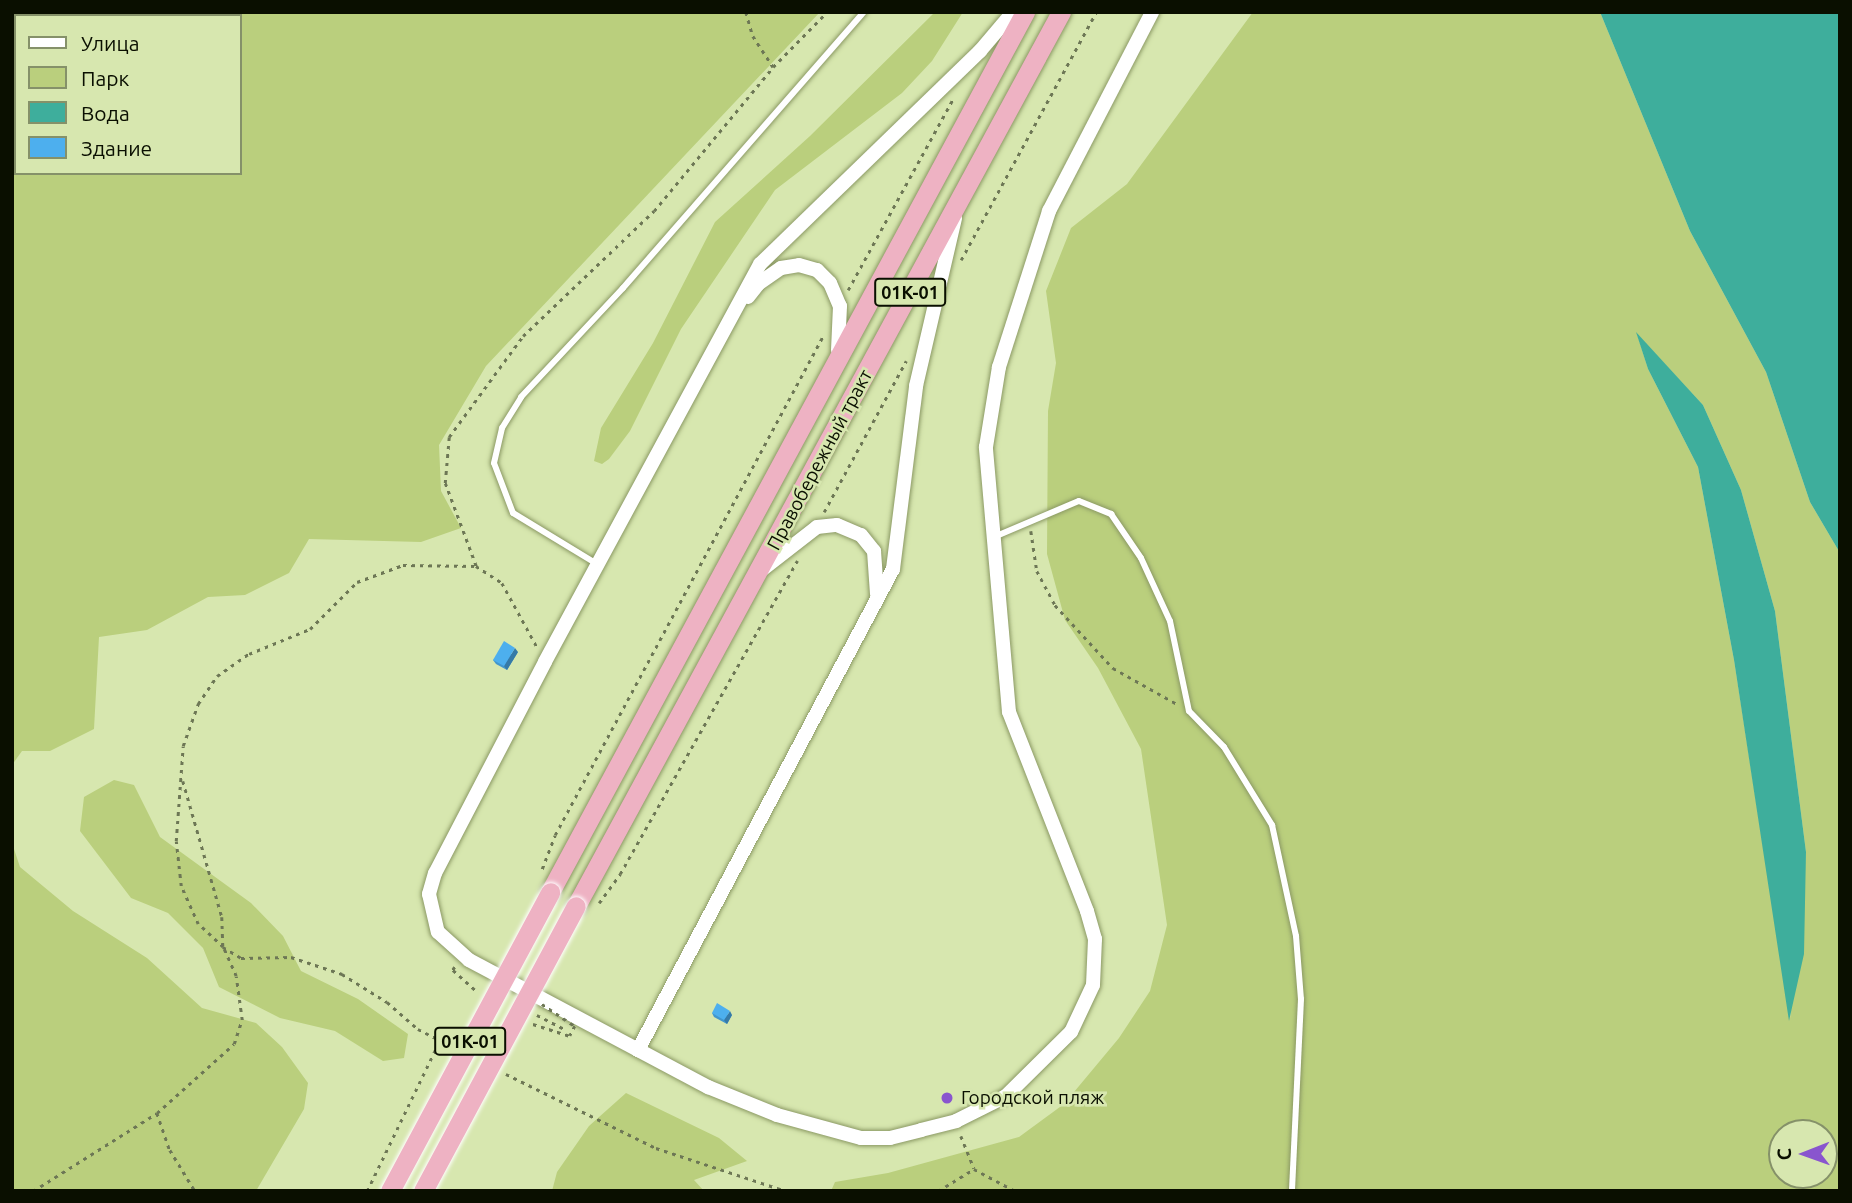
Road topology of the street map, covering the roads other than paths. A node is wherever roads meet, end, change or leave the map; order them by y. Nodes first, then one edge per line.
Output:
1 (864, 12) edge
2 (1013, 12) edge
3 (1025, 12) edge
4 (1061, 12) edge
5 (1152, 12) edge
6 (958, 204) junction
7 (719, 338) junction
8 (834, 367) junction
9 (992, 537) junction
10 (598, 565) junction
11 (760, 572) junction
12 (876, 606) junction
13 (638, 1050) junction
14 (390, 1191) edge
15 (423, 1191) edge
16 (1292, 1191) edge

1 - 10 lane
2 - 7 street
3 - 8 highway, Правобережный тракт / 01К-01
4 - 6 highway, Правобережный тракт / 01К-01
5 - 9 street
6 - 11 highway, Правобережный тракт / 01К-01
6 - 12 street
7 - 8 street
7 - 10 street
8 - 14 highway, Правобережный тракт / 01К-01, bridge
9 - 13 street
9 - 16 lane
10 - 13 street
11 - 12 street
11 - 15 highway, Правобережный тракт / 01К-01, bridge
12 - 13 street

